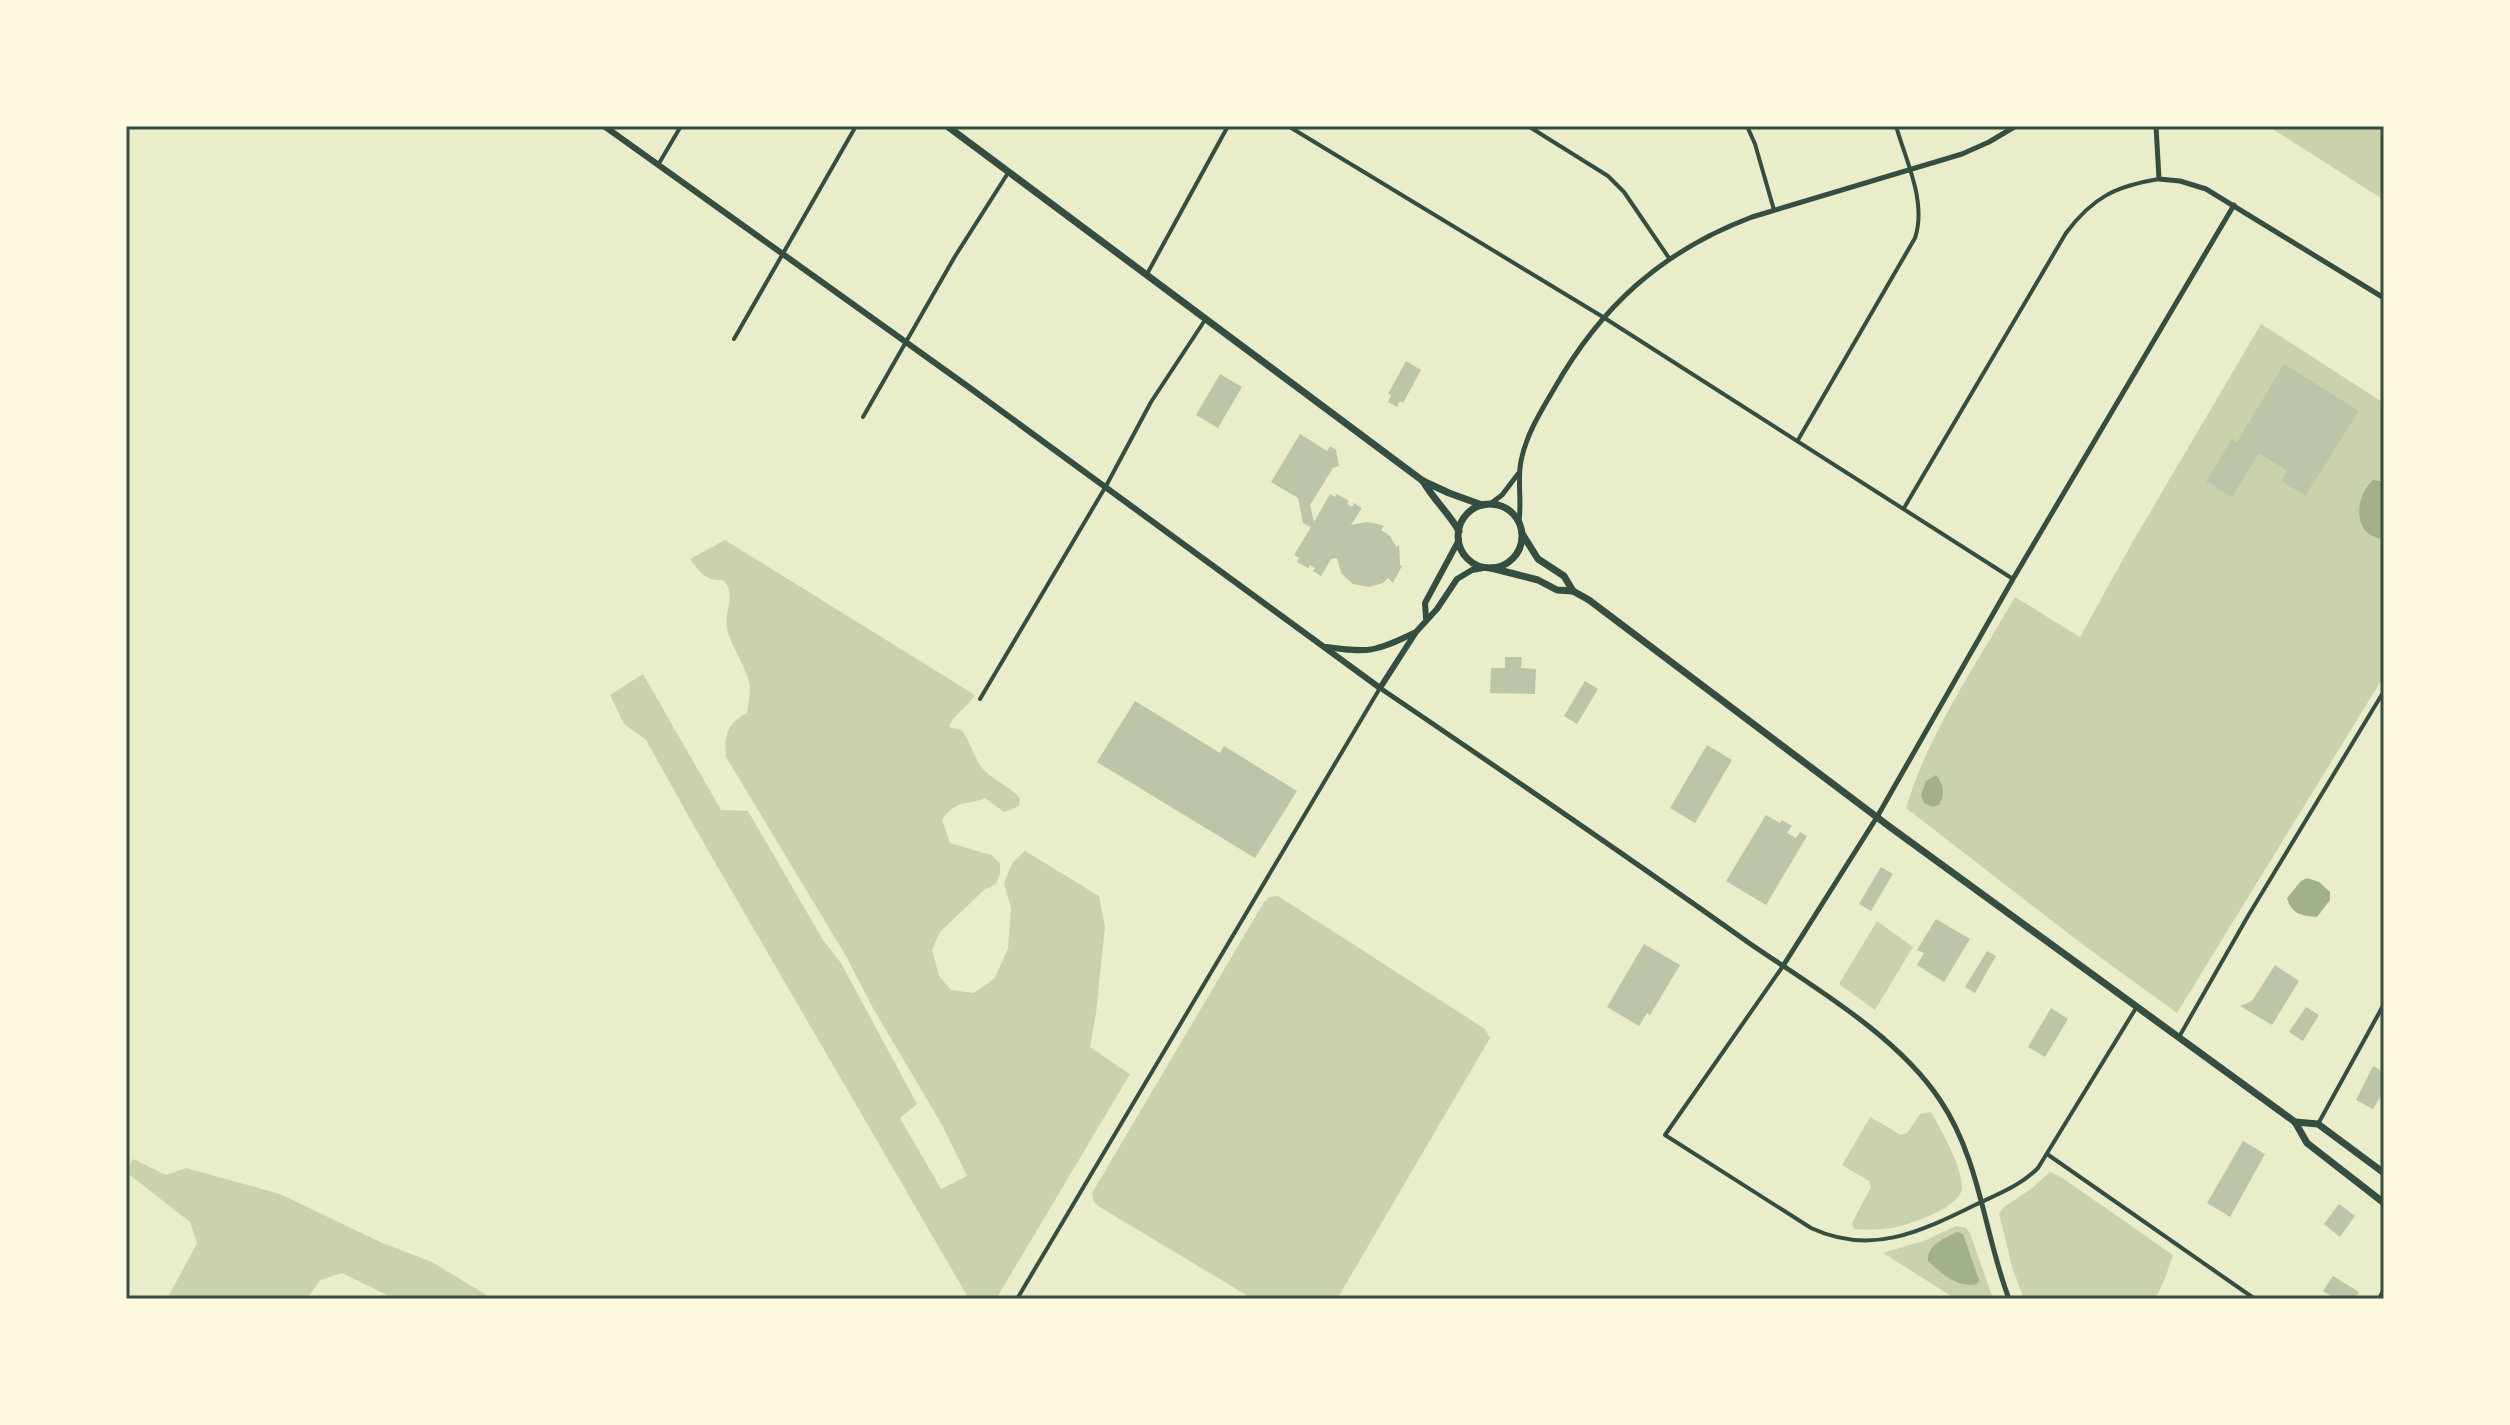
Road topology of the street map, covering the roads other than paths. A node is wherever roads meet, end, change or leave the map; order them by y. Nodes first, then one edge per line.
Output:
1 (604, 126) edge
2 (681, 126) edge
3 (856, 126) edge
4 (947, 126) edge
5 (1228, 126) edge
6 (1288, 126) edge
7 (1528, 126) edge
8 (1747, 126) edge
9 (1896, 126) edge
10 (2016, 126) edge
11 (2156, 126) edge
12 (658, 165) junction
13 (1909, 170) junction
14 (1009, 171) junction
15 (2159, 179) junction
16 (2234, 205) junction
17 (1774, 210) junction
18 (784, 255) junction
19 (1669, 258) junction
20 (1147, 274) junction
21 (2384, 298) edge
22 (1603, 317) junction
23 (1207, 318) junction
24 (734, 339) dead end
25 (906, 342) junction
26 (863, 417) dead end
27 (1797, 440) junction
28 (1519, 474) junction
29 (1423, 481) junction
30 (1106, 486) junction
31 (1486, 504) junction
32 (1904, 508) junction
33 (1519, 521) junction
34 (1523, 535) junction
35 (1459, 536) junction
36 (1487, 568) junction
37 (2013, 579) junction
38 (1573, 591) junction
39 (1426, 618) junction
40 (1416, 632) junction
41 (1322, 646) junction
42 (1380, 688) junction
43 (2384, 691) edge
44 (980, 699) dead end
45 (1877, 817) junction
46 (1783, 966) junction
47 (2384, 1004) edge
48 (2136, 1008) junction
49 (2178, 1039) junction
50 (2295, 1122) junction
51 (2318, 1124) junction
52 (2047, 1154) junction
53 (2384, 1173) edge
54 (1982, 1202) junction
55 (2384, 1203) edge
56 (2384, 1291) edge
57 (1017, 1299) edge
58 (2009, 1299) edge
59 (2255, 1299) edge
60 (2380, 1299) edge

1 - 12 main road
2 - 12 street
3 - 18 street
4 - 14 main road
5 - 20 street
6 - 22 street
7 - 19 street
8 - 17 street
9 - 13 street
10 - 13 street
11 - 15 street
12 - 18 main road
13 - 17 street
13 - 27 street
14 - 20 main road
14 - 25 street
15 - 16 street
15 - 32 street
16 - 21 street
16 - 37 street
17 - 19 street
18 - 24 street
18 - 25 main road
19 - 22 street
20 - 23 main road
22 - 27 street
22 - 28 street
23 - 29 main road
23 - 30 street
25 - 26 street
25 - 30 main road
27 - 32 street
28 - 31 street
28 - 33 street
29 - 31 main road
29 - 35 main road
30 - 41 main road
30 - 44 street
31 - 33 main road
31 - 35 main road
32 - 37 street
33 - 34 main road
34 - 36 main road
34 - 38 main road
35 - 36 main road
35 - 39 main road
36 - 38 main road
36 - 39 main road
37 - 45 street
38 - 45 main road
39 - 40 main road
40 - 41 main road
40 - 42 main road
41 - 42 main road
42 - 46 street
42 - 57 street
43 - 49 street
45 - 46 street
45 - 48 main road
46 - 54 street
46 - 54 street
47 - 51 street
48 - 49 main road
48 - 52 street
49 - 50 main road
50 - 51 main road
50 - 55 main road
51 - 53 main road
52 - 54 street
52 - 59 street
54 - 58 street
56 - 60 main road

